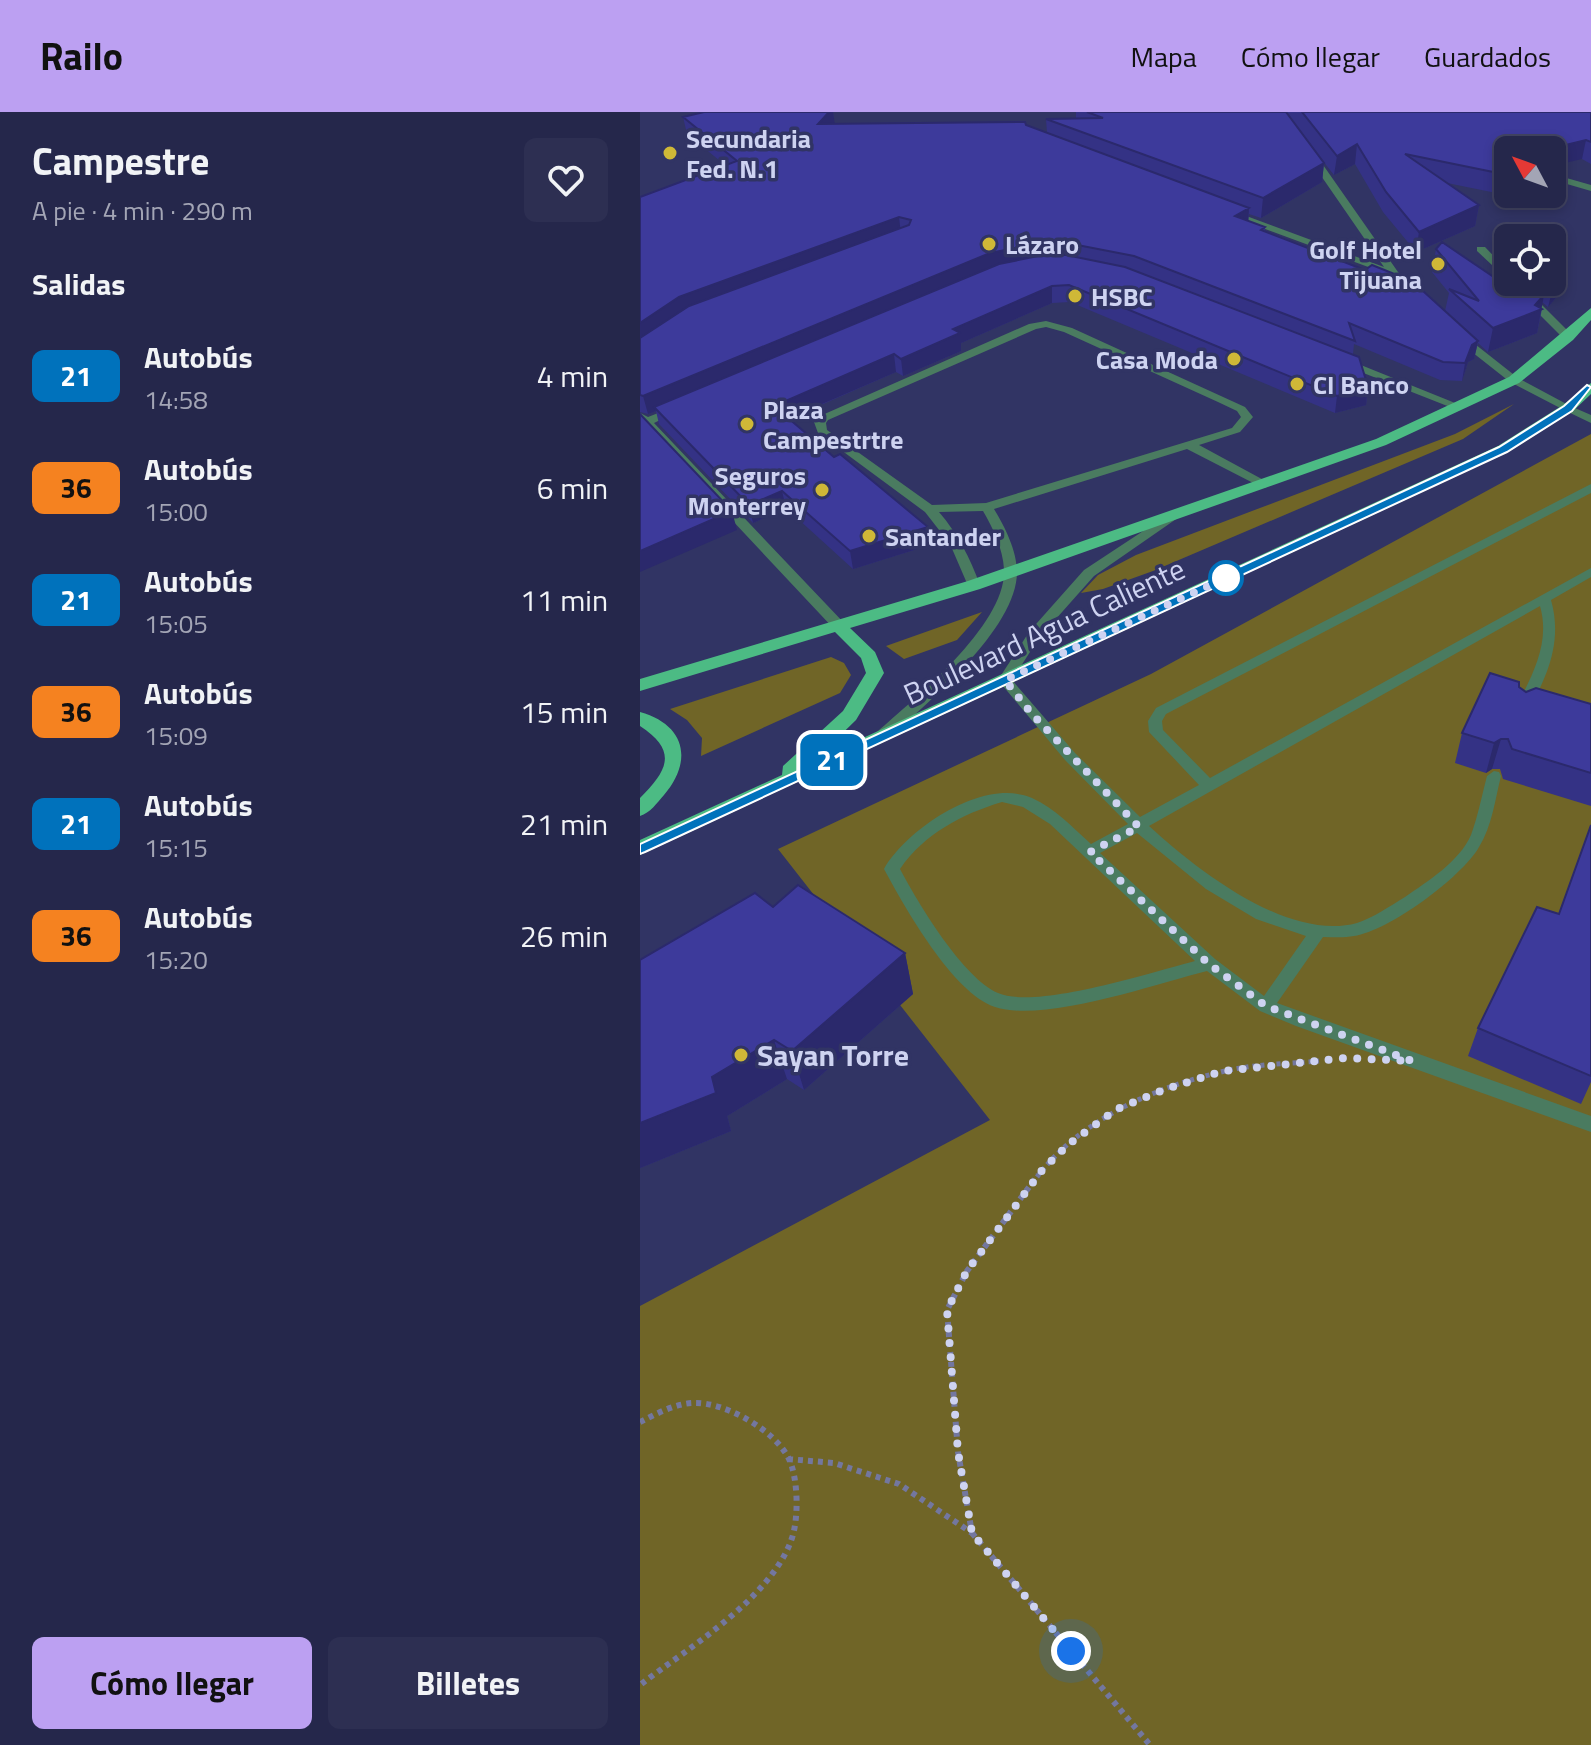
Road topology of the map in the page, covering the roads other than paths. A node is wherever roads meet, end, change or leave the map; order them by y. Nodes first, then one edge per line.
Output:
1 (1304, 144) edge
2 (1566, 181) edge
3 (1591, 188) edge
4 (1220, 209) edge
5 (1481, 249) dead end
6 (1494, 262) edge
7 (1394, 274) junction
8 (1414, 294) edge
9 (1537, 306) edge
10 (1591, 312) edge
11 (1454, 332) edge
12 (1568, 337) junction
13 (1326, 355) edge
14 (1514, 380) junction
15 (1591, 387) edge
16 (690, 403) edge
17 (1459, 407) junction
18 (1568, 408) junction
19 (644, 418) edge
20 (1591, 420) edge
21 (1191, 446) junction
22 (1265, 484) junction
23 (1591, 488) edge
24 (987, 507) junction
25 (929, 509) junction
26 (1176, 515) junction
27 (1012, 572) junction
28 (1591, 572) edge
29 (974, 585) junction
30 (1544, 598) junction
31 (840, 627) junction
32 (1005, 680) junction
33 (640, 685) edge
34 (1519, 715) edge
35 (640, 718) edge
36 (881, 737) junction
37 (1494, 776) edge
38 (1210, 787) junction
39 (766, 791) junction
40 (640, 809) edge
41 (1139, 827) junction
42 (640, 848) edge
43 (1090, 852) junction
44 (1318, 931) junction
45 (1209, 964) junction
46 (1266, 1006) junction
47 (1591, 1124) edge

1 - 7 street
2 - 3 street
4 - 7 street
5 - 6 street
7 - 8 street
9 - 12 street
10 - 12 main road, Boulevard Agua Caliente
11 - 14 street
12 - 14 main road, Boulevard Agua Caliente
13 - 17 street
14 - 17 main road, Boulevard Agua Caliente
14 - 18 street
15 - 18 main road, Boulevard Agua Caliente
16 - 19 street
17 - 22 main road, Boulevard Agua Caliente
18 - 20 street
18 - 32 main road, Boulevard Agua Caliente
19 - 31 street
21 - 22 street
21 - 24 street
21 - 25 street
22 - 26 main road, Boulevard Agua Caliente
23 - 38 street
24 - 25 street
24 - 27 street
25 - 29 street
26 - 27 main road, Boulevard Agua Caliente
26 - 32 street
27 - 29 main road, Boulevard Agua Caliente
27 - 36 street
28 - 30 street
29 - 31 main road, Boulevard Agua Caliente
30 - 34 street
30 - 38 street
31 - 33 main road, Boulevard Agua Caliente
31 - 39 main road
32 - 36 main road, Boulevard Agua Caliente
32 - 41 street
35 - 40 main road
36 - 39 main road, Boulevard Agua Caliente
37 - 44 street
38 - 41 street
39 - 42 main road, Boulevard Agua Caliente
41 - 43 street
41 - 44 street
43 - 45 street
43 - 45 street
44 - 46 street
45 - 46 street
46 - 47 street

